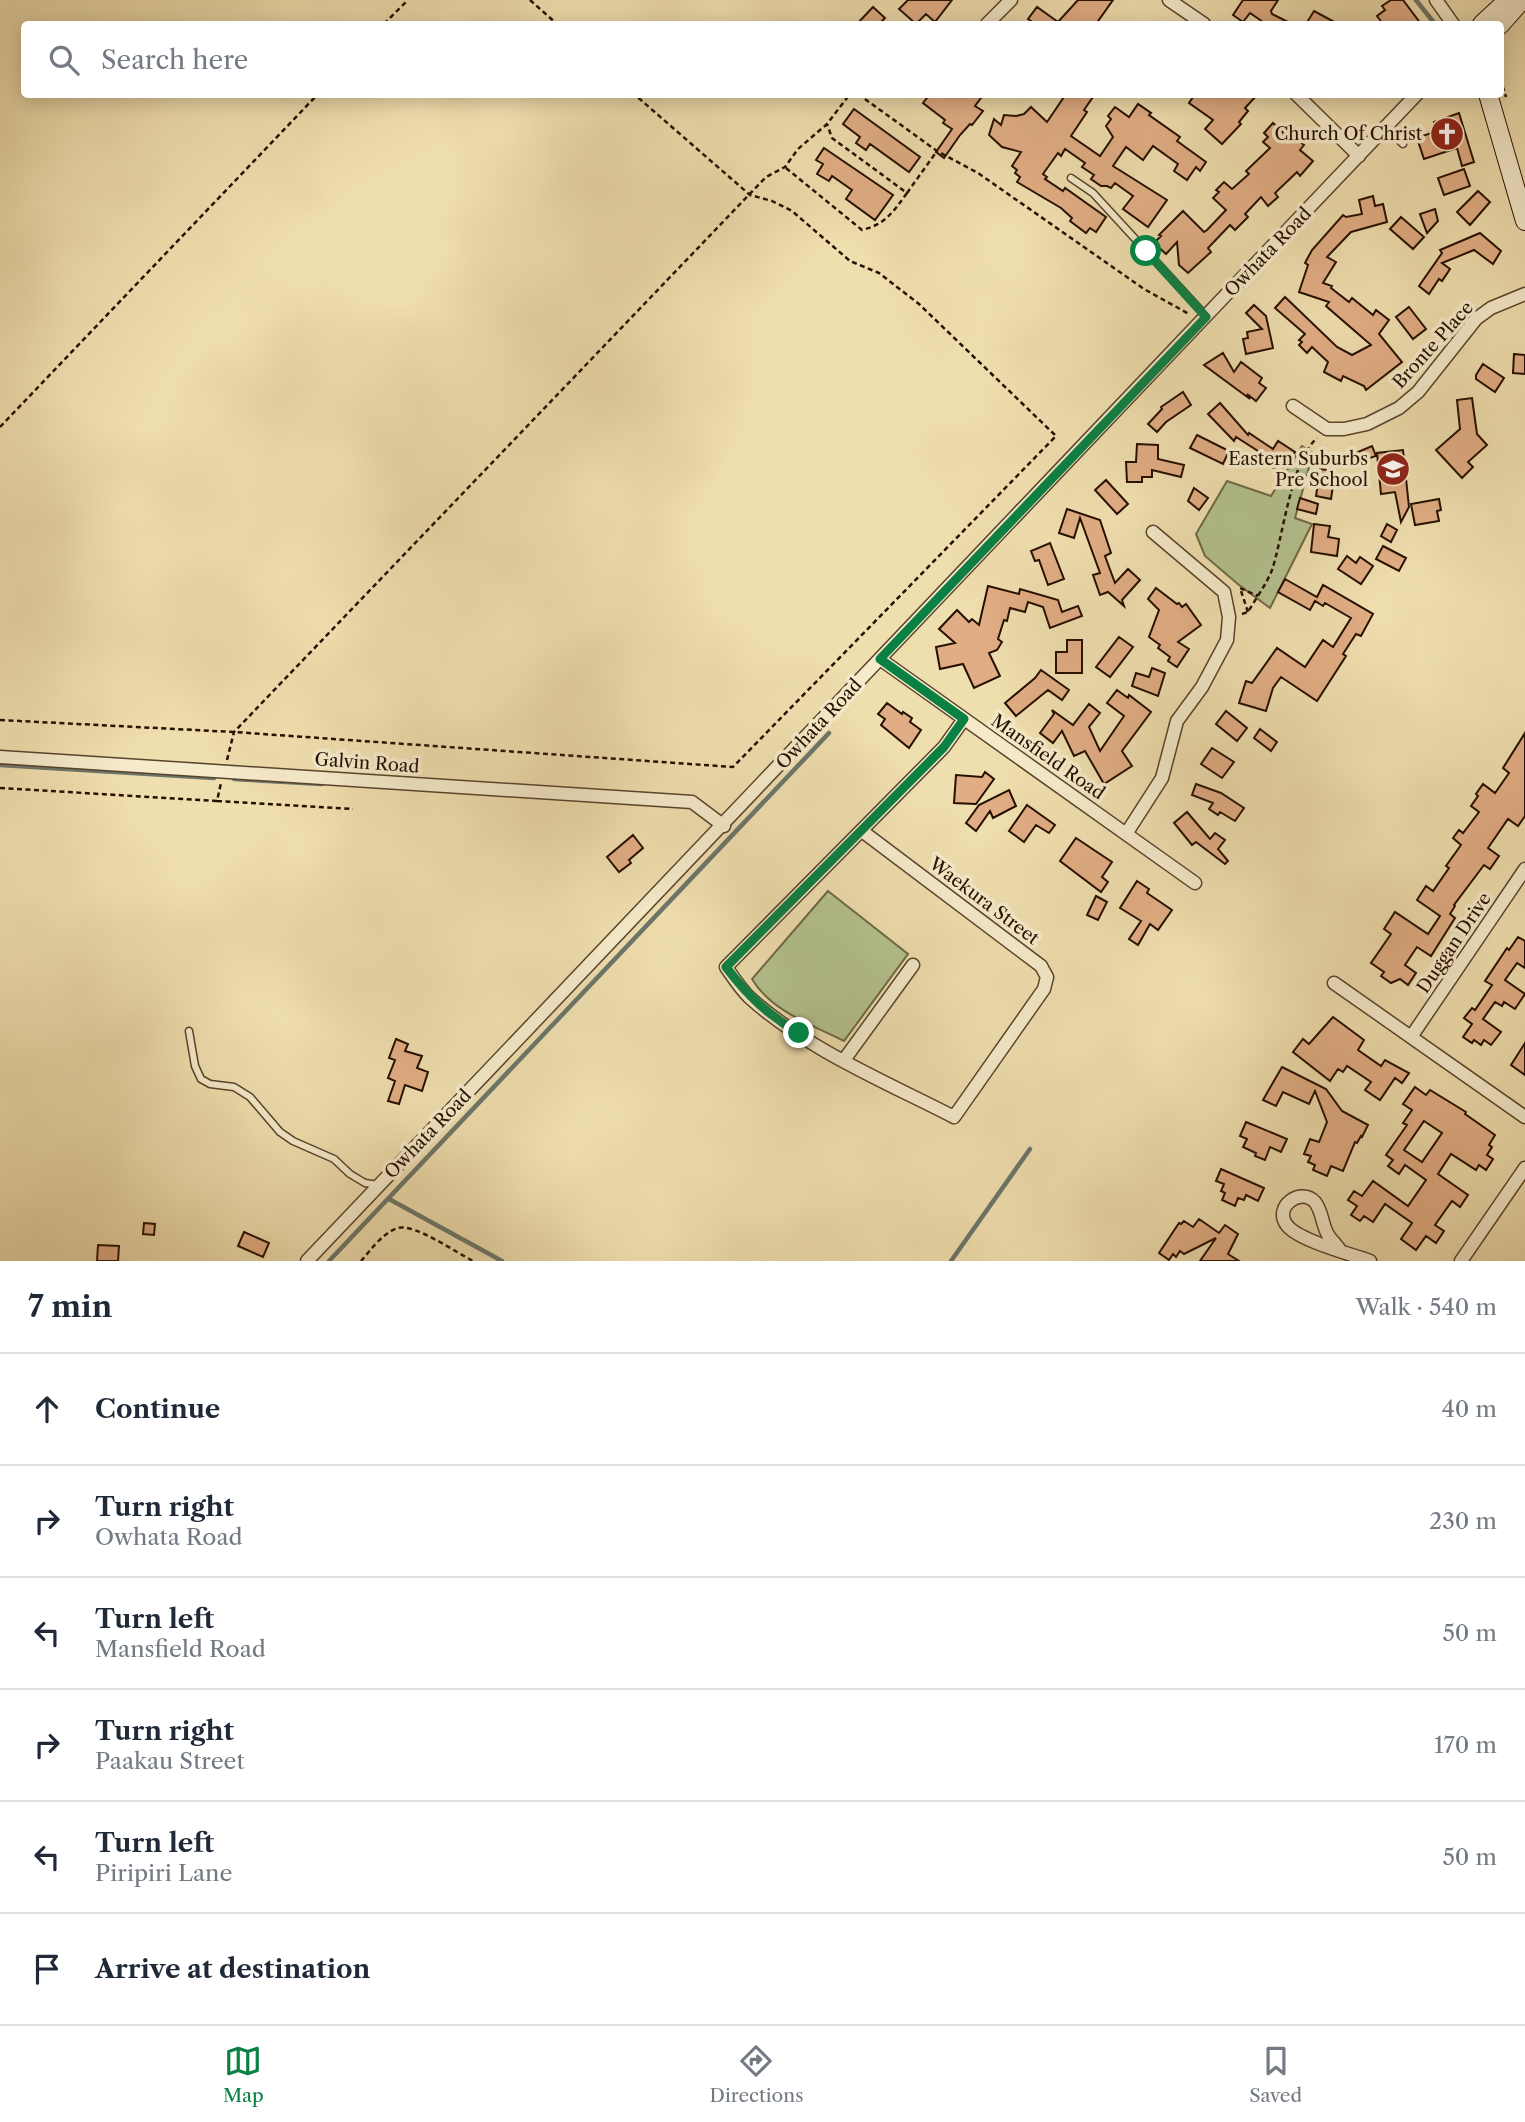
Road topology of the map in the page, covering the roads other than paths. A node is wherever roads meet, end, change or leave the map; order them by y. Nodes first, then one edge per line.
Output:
1 (1010, 0) edge
2 (1169, 0) edge
3 (1436, 0) edge
4 (1508, 0) edge
5 (1520, 0) edge
6 (990, 21) edge
7 (1200, 21) edge
8 (1451, 21) edge
9 (1485, 21) edge
10 (1496, 21) edge
11 (1503, 21) edge
12 (1300, 98) edge
13 (1413, 98) edge
14 (1478, 98) edge
15 (1489, 98) edge
16 (1386, 128) junction
17 (1402, 144) dead end
18 (1359, 156) junction
19 (1510, 176) junction
20 (1071, 178) dead end
21 (1525, 220) edge
22 (1525, 294) edge
23 (1206, 317) junction
24 (1293, 406) dead end
25 (1153, 532) dead end
26 (880, 659) junction
27 (964, 719) junction
28 (0, 757) edge
29 (724, 826) junction
30 (862, 831) junction
31 (1126, 834) junction
32 (1525, 869) edge
33 (1195, 883) dead end
34 (913, 965) dead end
35 (1334, 983) dead end
36 (189, 1031) dead end
37 (1411, 1037) junction
38 (844, 1060) junction
39 (1525, 1117) edge
40 (1525, 1168) edge
41 (380, 1185) junction
42 (1340, 1250) junction
43 (307, 1261) edge
44 (1370, 1261) edge
45 (1461, 1261) edge

1 - 6 street
2 - 7 street
3 - 8 street
4 - 9 street
5 - 10 street
5 - 11 street
12 - 18 street
13 - 16 street, Owhata Road
14 - 19 street
15 - 19 street
16 - 17 lane
16 - 18 street, Owhata Road
18 - 23 street, Owhata Road
19 - 21 street
20 - 23 lane
22 - 24 street, Bronte Place
23 - 26 street, Owhata Road
25 - 31 street
26 - 27 street, Mansfield Road
26 - 29 street, Owhata Road
27 - 30 street
27 - 31 street, Mansfield Road
28 - 29 street, Galvin Road
29 - 41 street, Owhata Road
30 - 38 street
30 - 38 street, Waekura Street
31 - 33 street, Mansfield Road
32 - 37 street, Duggan Drive
34 - 38 street
35 - 37 street
36 - 41 lane
37 - 39 street
40 - 45 street
41 - 43 street, Owhata Road
42 - 42 street
42 - 44 street

